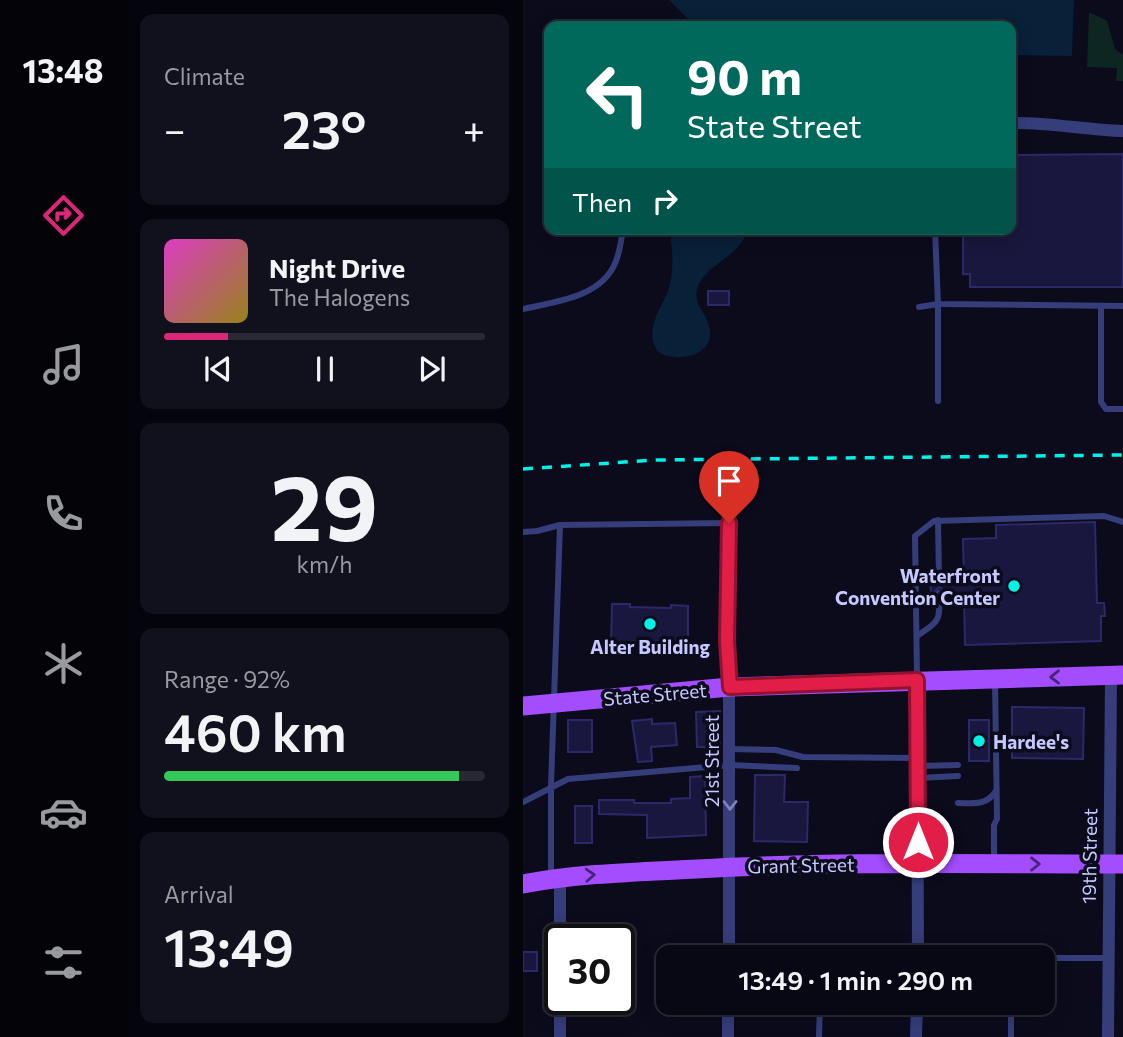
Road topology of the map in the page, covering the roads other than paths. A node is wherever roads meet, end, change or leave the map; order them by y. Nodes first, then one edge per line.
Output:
1 (1016, 123) edge
2 (1123, 131) edge
3 (622, 235) edge
4 (935, 235) edge
5 (938, 304) junction
6 (1101, 306) junction
7 (1123, 306) edge
8 (919, 307) dead end
9 (523, 309) edge
10 (938, 401) dead end
11 (1123, 410) edge
12 (938, 520) junction
13 (1123, 522) edge
14 (729, 523) joint
15 (560, 525) junction
16 (523, 532) edge
17 (939, 578) dead end
18 (939, 593) dead end
19 (917, 636) junction
20 (1117, 675) edge
21 (995, 678) junction
22 (917, 680) junction
23 (730, 687) junction
24 (555, 703) junction
25 (523, 706) edge
26 (730, 749) junction
27 (730, 765) junction
28 (958, 765) dead end
29 (1109, 766) junction
30 (1123, 766) edge
31 (918, 767) junction
32 (797, 768) dead end
33 (958, 776) dead end
34 (551, 786) junction
35 (997, 789) junction
36 (523, 802) edge
37 (958, 803) dead end
38 (918, 863) junction
39 (994, 864) junction
40 (1116, 864) edge
41 (730, 867) junction
42 (556, 878) junction
43 (523, 884) edge
44 (559, 924) edge
45 (729, 945) edge
46 (918, 945) edge
47 (1055, 958) edge
48 (1107, 958) junction
49 (560, 1015) edge
50 (728, 1015) edge
51 (820, 1015) edge
52 (917, 1015) edge
53 (1011, 1015) edge
54 (560, 1037) edge
55 (728, 1037) edge
56 (819, 1037) edge
57 (916, 1037) edge
58 (1011, 1037) edge
59 (1108, 1037) edge

1 - 2 street
3 - 9 lane
4 - 5 lane
5 - 6 lane
5 - 8 lane
5 - 10 lane
6 - 7 lane
6 - 11 lane
12 - 13 lane
12 - 17 lane
12 - 19 lane
14 - 15 lane
14 - 23 street, 21st Street
15 - 16 lane
15 - 24 lane
18 - 19 lane
19 - 22 lane
20 -> 21 main road, State Street
20 - 29 street, 19th Street
21 - 22 main road, State Street
21 - 35 lane
22 - 23 main road, State Street
22 - 31 street
23 - 24 main road, State Street
23 - 26 street, 21st Street
24 - 25 main road, State Street
24 - 34 lane
26 - 27 street, 21st Street
26 - 31 lane
27 - 32 lane
27 - 34 lane
27 -> 41 street, 21st Street
28 - 31 lane
29 - 30 lane
29 - 40 street, 19th Street
31 - 33 lane
31 - 38 street
34 - 36 lane
34 - 42 lane
35 - 37 lane
35 - 39 lane
38 - 39 main road, Grant Street
38 - 41 main road, Grant Street
38 - 46 street
39 -> 40 main road, Grant Street
40 - 48 street, 19th Street
42 -> 41 main road, Grant Street
41 - 45 street, 21st Street
42 - 43 main road, Grant Street
42 - 44 street
47 - 48 lane
48 - 59 street, 19th Street
49 - 54 street
50 - 55 street
51 - 56 lane
52 - 57 street
53 - 58 lane

